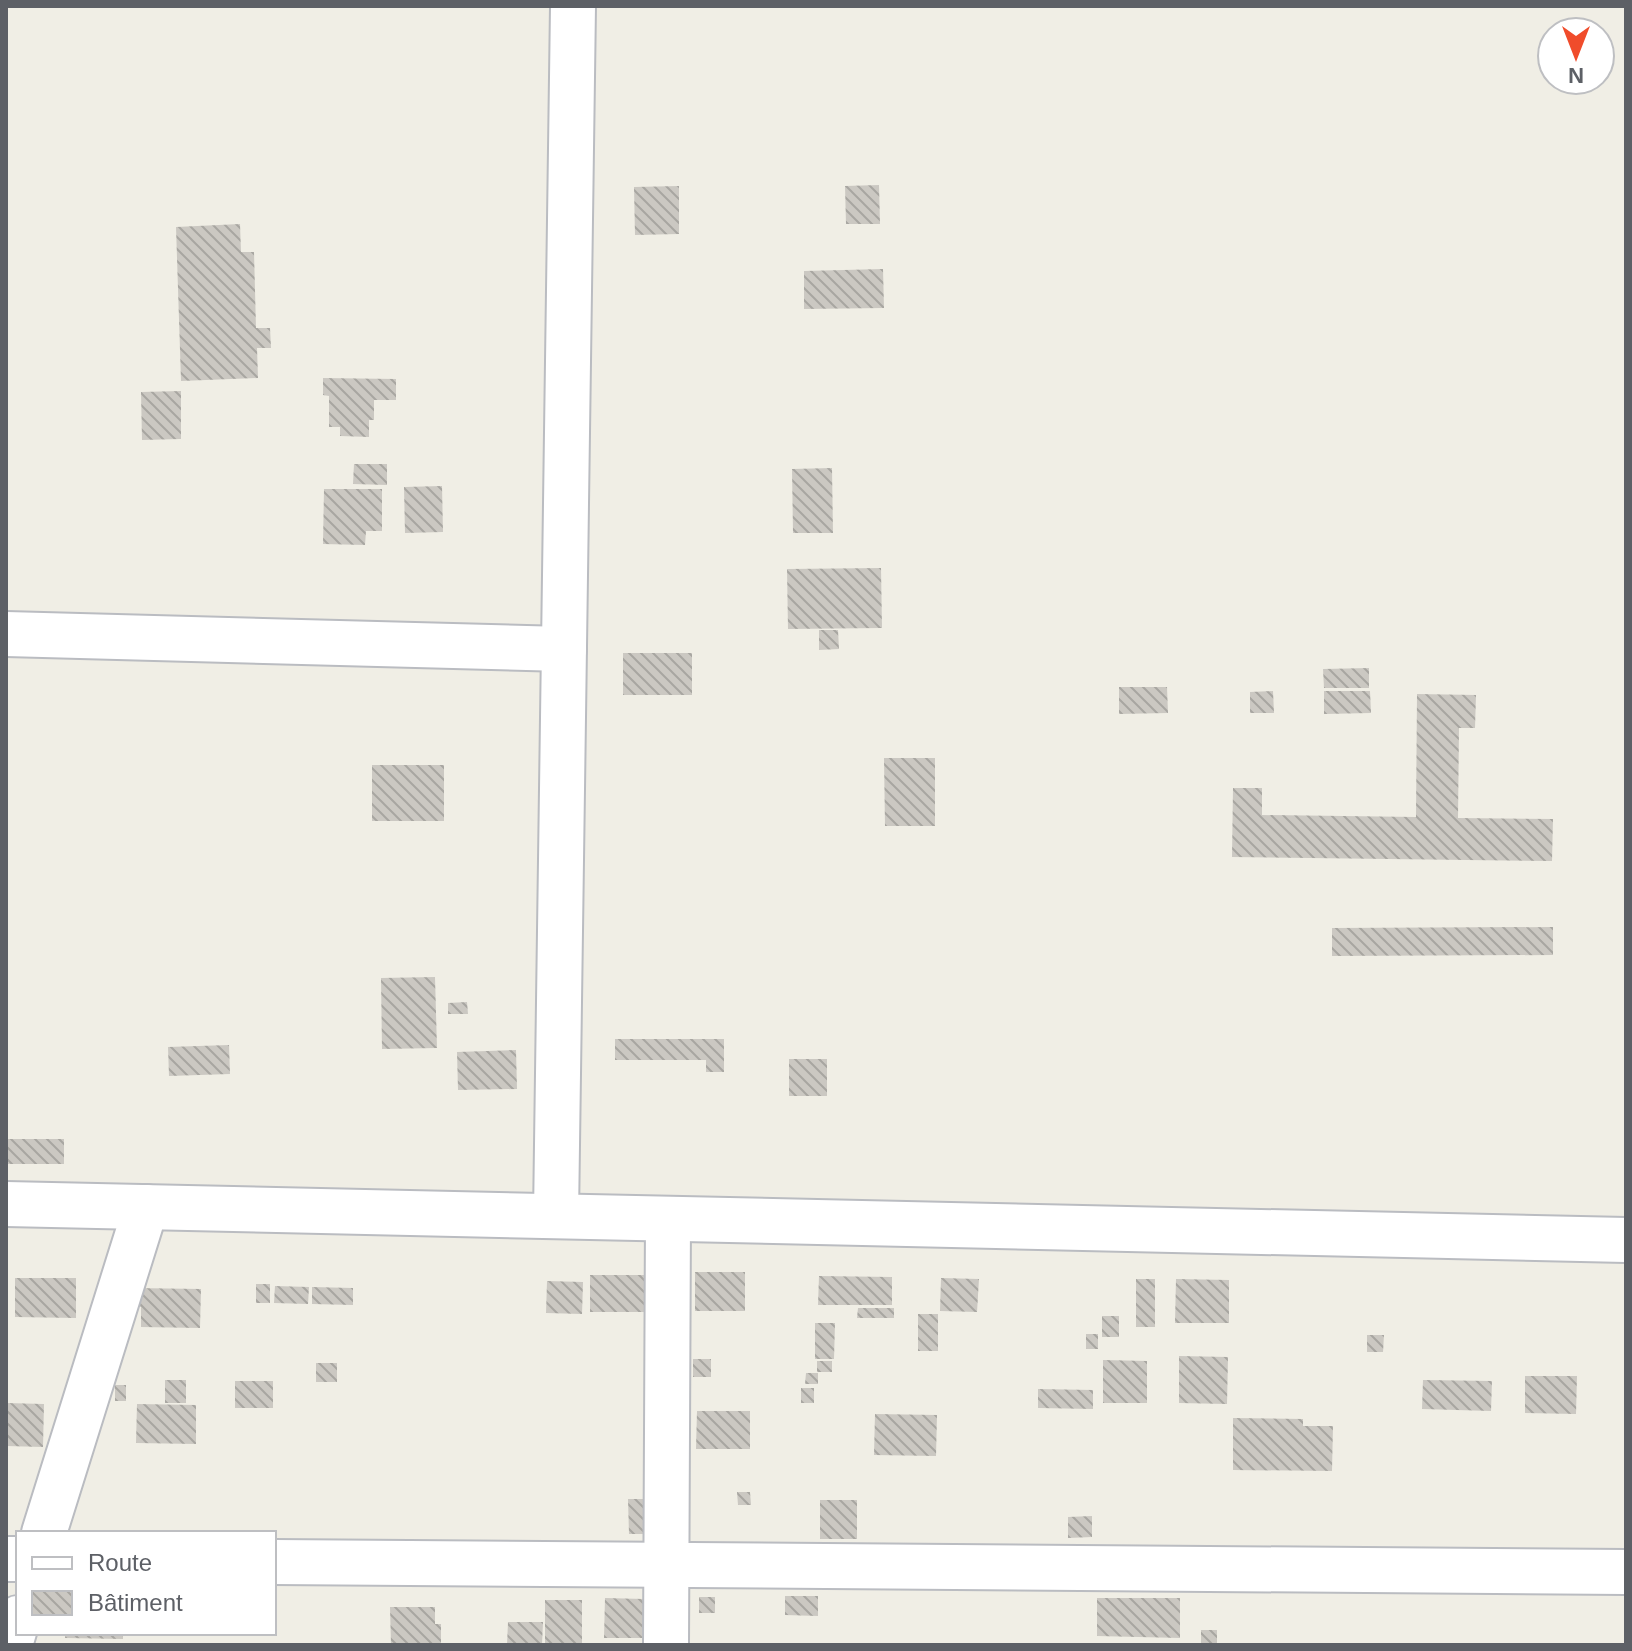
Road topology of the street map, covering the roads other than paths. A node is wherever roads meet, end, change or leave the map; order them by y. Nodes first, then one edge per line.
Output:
1 (573, 6) edge
2 (6, 634) edge
3 (564, 649) junction
4 (6, 1204) edge
5 (146, 1207) junction
6 (556, 1216) junction
7 (668, 1219) junction
8 (1626, 1240) edge
9 (45, 1531) edge
10 (276, 1562) edge
11 (666, 1565) junction
12 (1626, 1572) edge
13 (16, 1625) edge
14 (10, 1645) edge
15 (666, 1645) edge

1 - 3 street
2 - 3 street
3 - 6 street
4 - 5 street
5 - 6 street
5 - 9 street
6 - 7 street
7 - 8 street
7 - 11 street
10 - 11 street
11 - 12 street
11 - 15 street
13 - 14 street

